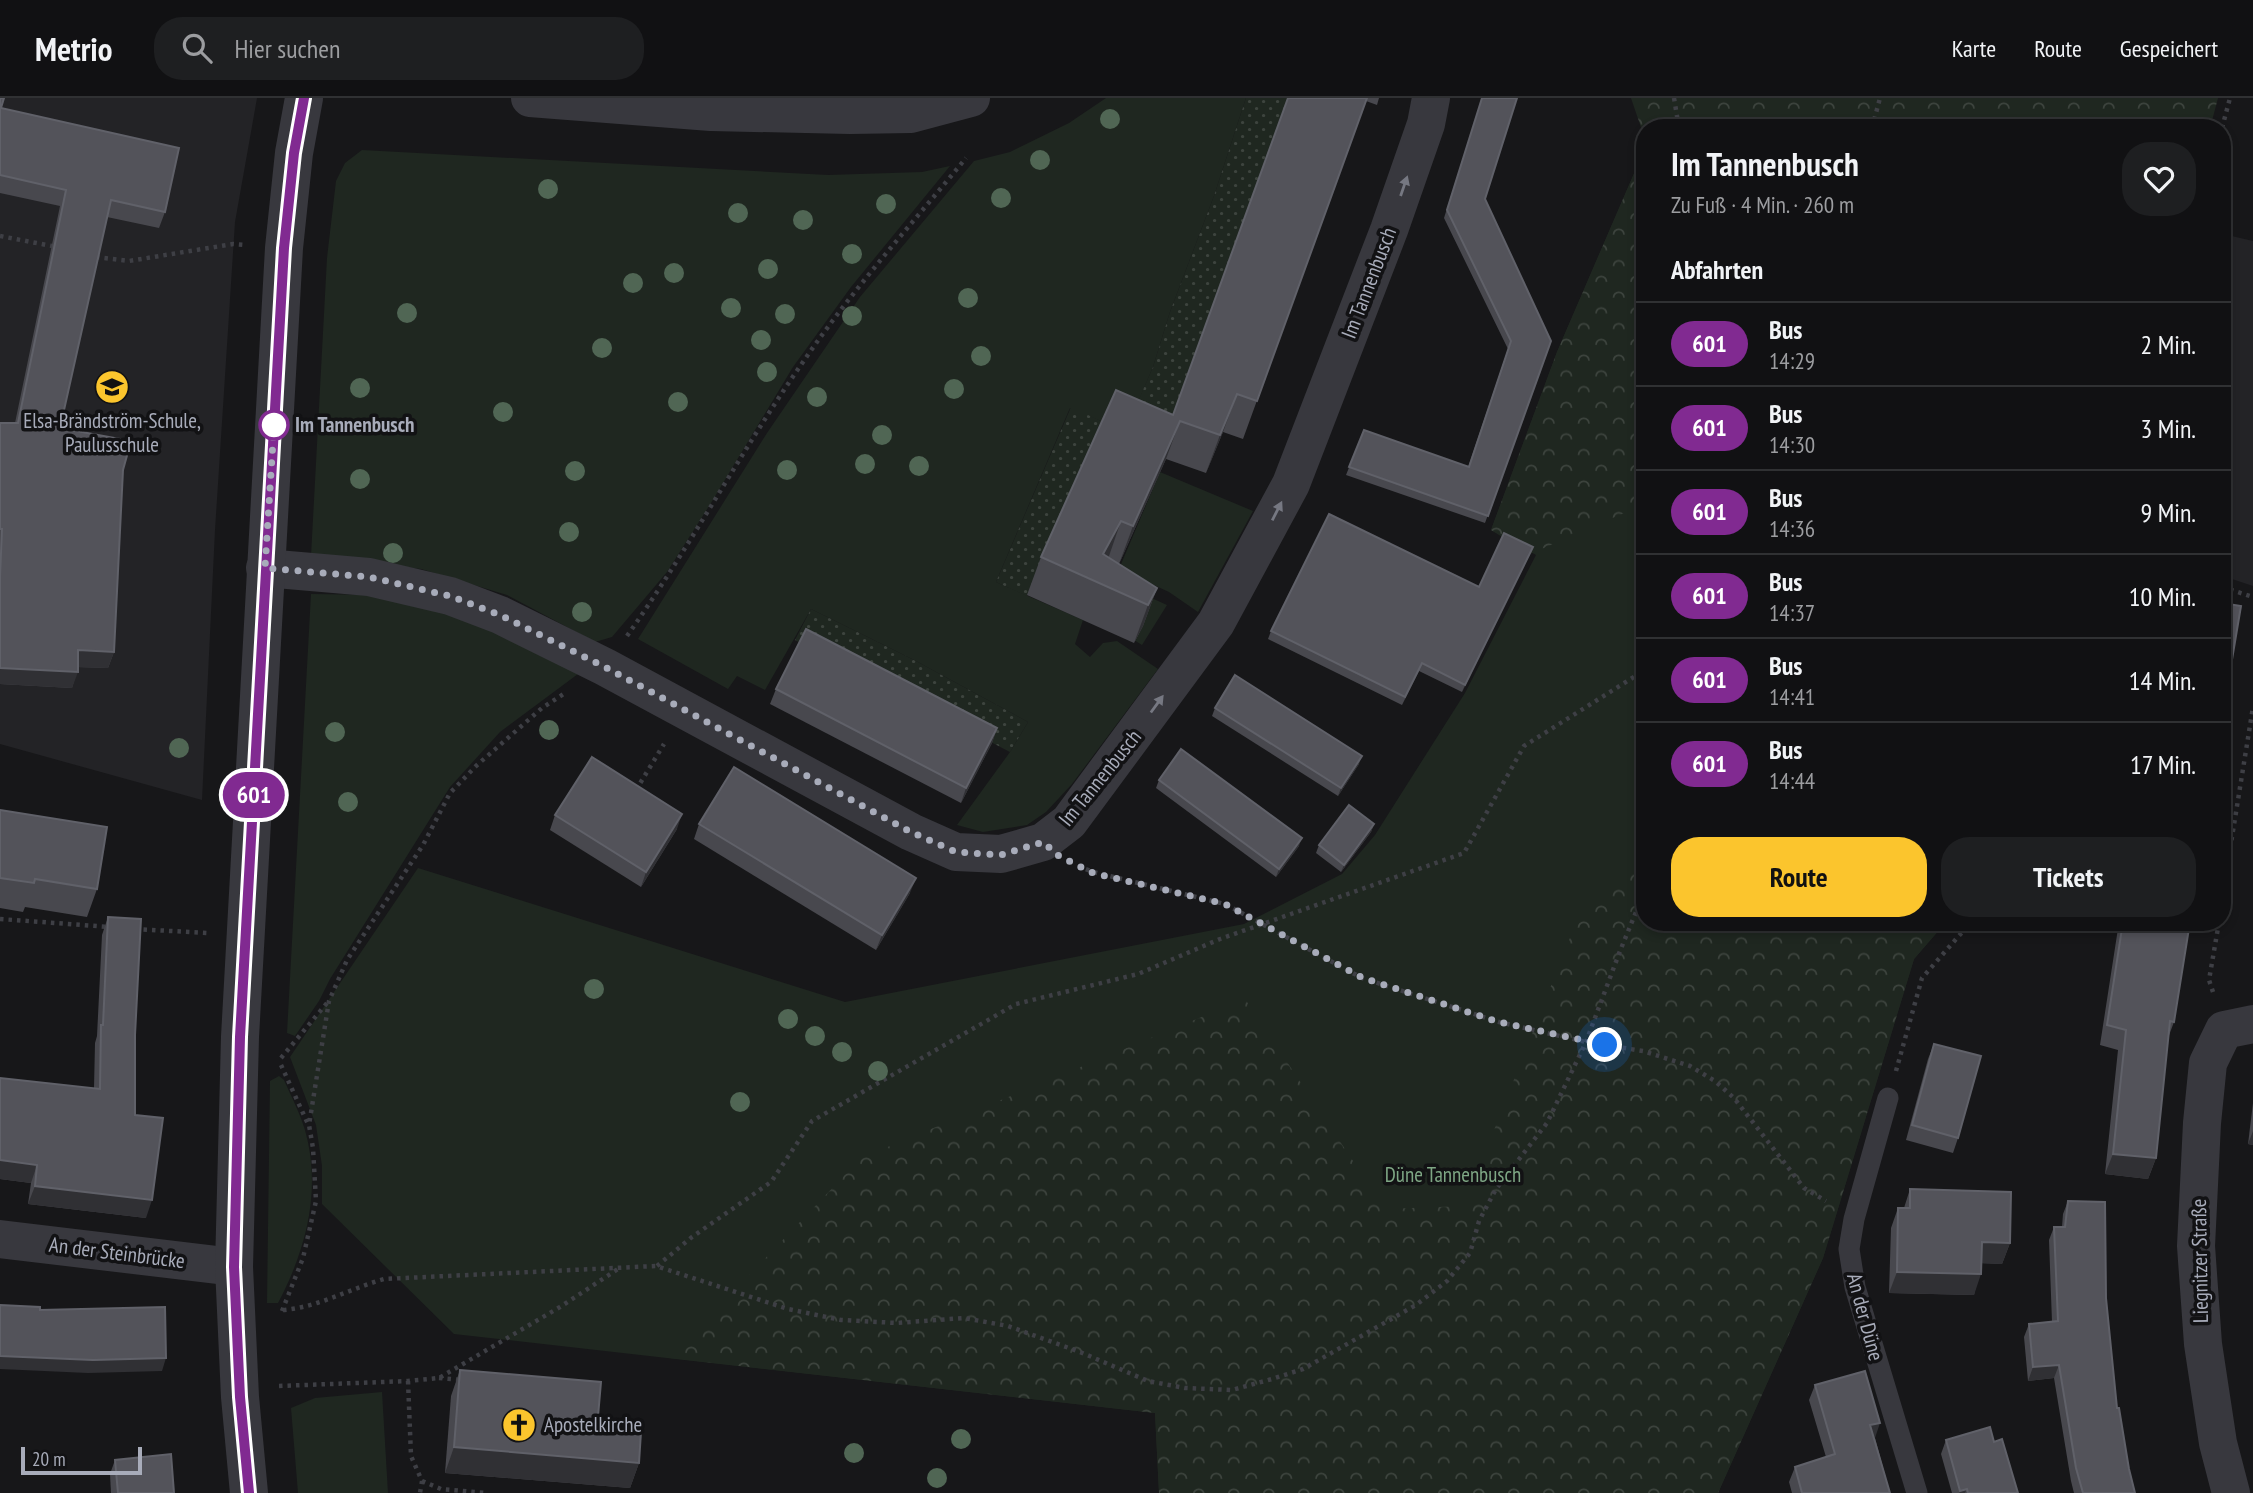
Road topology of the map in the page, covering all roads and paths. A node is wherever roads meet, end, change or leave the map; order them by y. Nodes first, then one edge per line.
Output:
1 (304, 98) edge
2 (530, 98) edge
3 (971, 98) edge
4 (1432, 98) edge
5 (1674, 98) edge
6 (1880, 98) edge
7 (2231, 98) edge
8 (1678, 119) edge
9 (1874, 119) edge
10 (2225, 119) edge
11 (966, 158) dead end
12 (0, 236) edge
13 (52, 246) edge
14 (252, 246) dead end
15 (96, 257) edge
16 (265, 568) junction
17 (2231, 590) edge
18 (2253, 597) edge
19 (605, 667) junction
20 (1636, 676) edge
21 (2253, 708) edge
22 (685, 710) junction
23 (630, 800) edge
24 (1043, 842) junction
25 (2231, 843) edge
26 (1636, 912) edge
27 (0, 919) edge
28 (1263, 925) junction
29 (109, 927) edge
30 (123, 928) edge
31 (1963, 931) edge
32 (2217, 931) edge
33 (246, 936) junction
34 (329, 1001) junction
35 (2238, 1027) edge
36 (1586, 1042) junction
37 (1888, 1098) joint
38 (309, 1125) junction
39 (1854, 1219) junction
40 (0, 1239) edge
41 (656, 1266) junction
42 (234, 1267) junction
43 (621, 1268) junction
44 (283, 1310) junction
45 (274, 1320) dead end
46 (439, 1378) junction
47 (468, 1380) edge
48 (408, 1381) junction
49 (279, 1387) dead end
50 (422, 1481) junction
51 (249, 1493) edge
52 (421, 1493) edge
53 (487, 1493) edge
54 (1917, 1493) edge
55 (2231, 1493) edge

1 - 16 street
2 - 3 street
24 -> 4 street, Im Tannenbusch
5 - 8 path
6 - 9 path
7 - 10 path
11 - 19 path
12 - 13 path
14 - 15 path
16 - 19 street, Im Tannenbusch
16 - 33 street
17 - 18 path
19 - 22 street, Im Tannenbusch
19 - 34 path
20 - 28 path
21 - 25 path
22 - 23 path
22 - 24 street, Im Tannenbusch
24 - 28 path
26 - 36 path
27 - 29 path
28 - 36 path
28 - 41 path
30 - 33 path
31 - 37 path
32 - 35 path
33 - 42 street
34 - 38 path
34 - 38 path
35 - 55 street, Liegnitzer Straße
36 - 39 path
36 - 41 path
37 - 39 lane, An der Düne
38 - 44 path
39 - 54 lane, An der Düne
40 - 42 street, An der Steinbrücke
41 - 43 path
42 - 51 street
43 - 44 path
43 - 46 path
44 - 45 path
46 - 47 path
46 - 48 path
48 - 49 path
48 - 50 path
50 - 52 path
50 - 53 path

